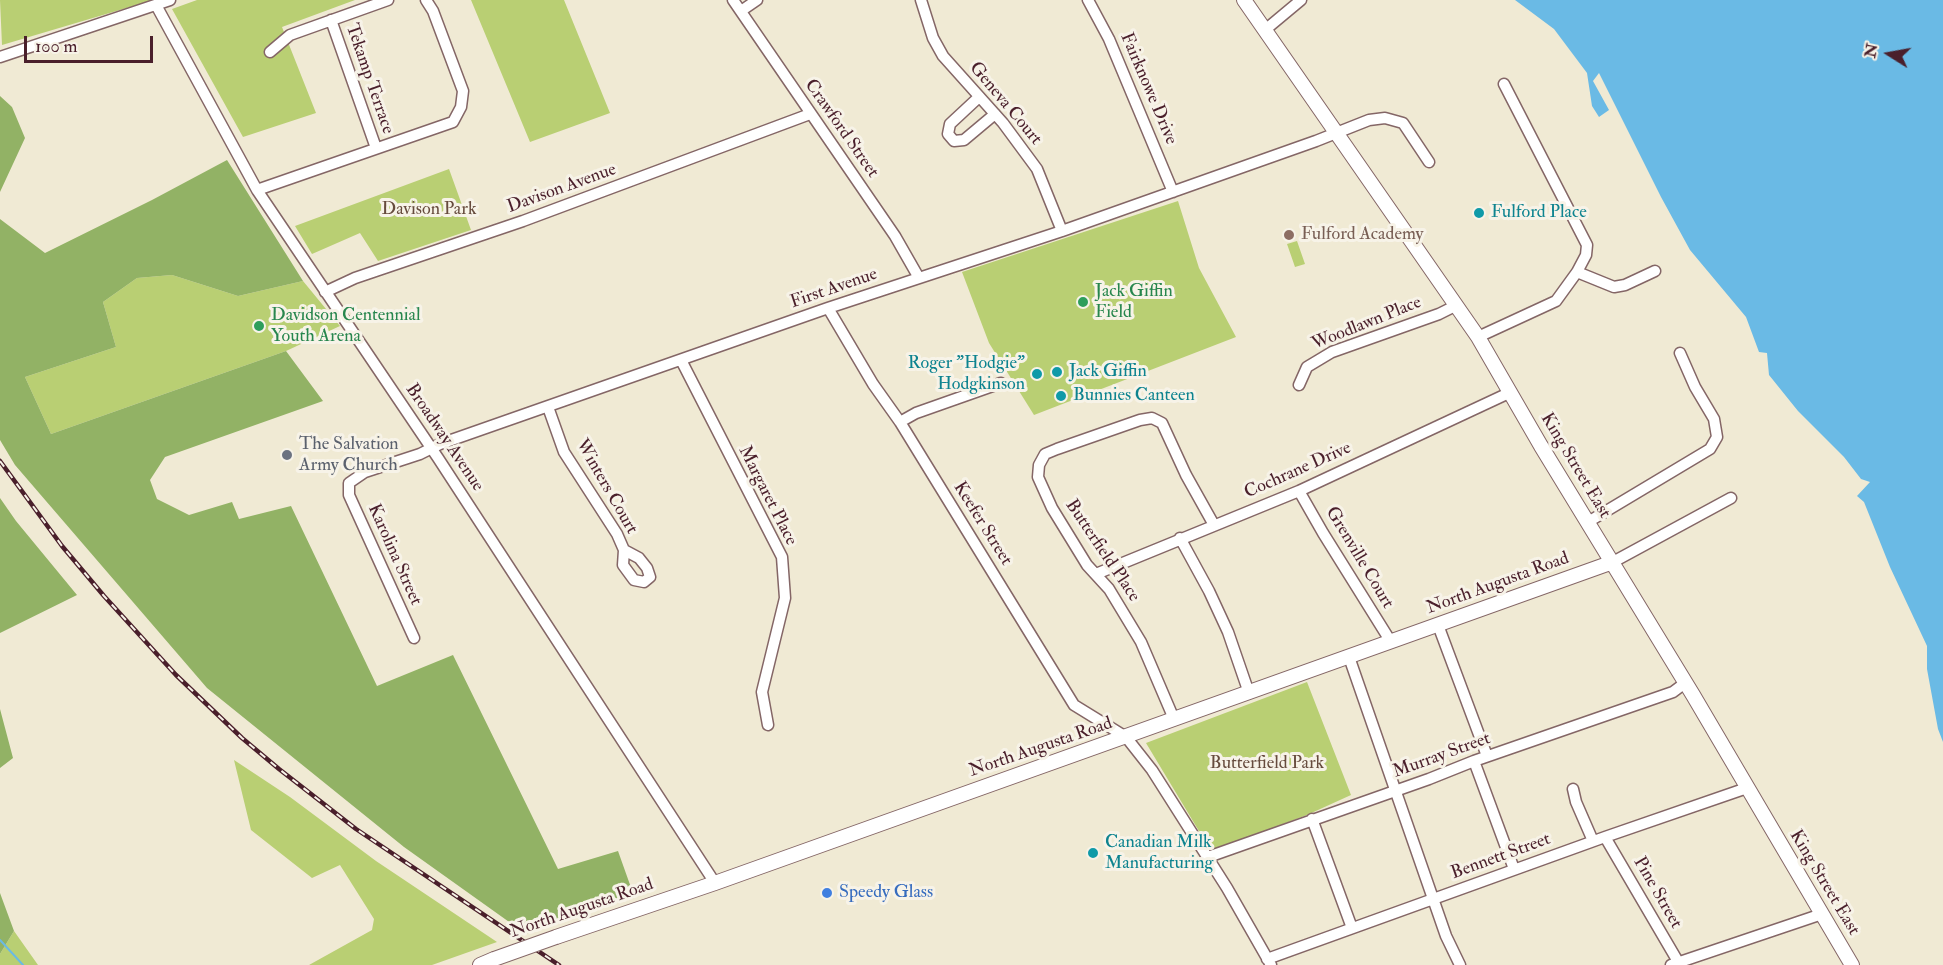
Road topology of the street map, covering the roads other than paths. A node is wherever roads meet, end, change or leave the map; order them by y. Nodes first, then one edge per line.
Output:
1 (170, 0) edge
2 (388, 0) edge
3 (426, 0) edge
4 (733, 0) edge
5 (757, 0) edge
6 (921, 0) edge
7 (1088, 0) edge
8 (1244, 0) edge
9 (1301, 0) edge
10 (156, 5) junction
11 (741, 11) junction
12 (331, 20) junction
13 (1264, 30) junction
14 (270, 52) dead end
15 (0, 57) edge
16 (1504, 84) dead end
17 (980, 97) junction
18 (810, 114) junction
19 (994, 114) junction
20 (1335, 134) junction
21 (376, 148) junction
22 (1429, 162) dead end
23 (257, 190) junction
24 (1173, 192) junction
25 (1062, 231) junction
26 (1655, 271) dead end
27 (1577, 272) junction
28 (920, 278) junction
29 (325, 292) junction
30 (1457, 305) junction
31 (828, 308) junction
32 (1478, 337) junction
33 (1680, 353) dead end
34 (681, 360) junction
35 (1001, 383) dead end
36 (1299, 385) dead end
37 (1511, 392) junction
38 (548, 407) junction
39 (900, 422) junction
40 (431, 447) junction
41 (349, 484) joint
42 (1299, 491) junction
43 (1731, 498) dead end
44 (1588, 522) junction
45 (1214, 525) junction
46 (1180, 538) junction
47 (624, 550) dead end
48 (1613, 562) junction
49 (1096, 574) junction
50 (1438, 625) junction
51 (414, 638) dead end
52 (1391, 642) junction
53 (1348, 657) junction
54 (1685, 683) junction
55 (1249, 693) junction
56 (1173, 719) junction
57 (768, 725) dead end
58 (1126, 737) junction
59 (1487, 756) junction
60 (1474, 761) junction
61 (1747, 788) junction
62 (1573, 789) dead end
63 (1396, 791) junction
64 (1312, 819) junction
65 (1605, 837) junction
66 (1593, 841) junction
67 (1208, 857) junction
68 (1514, 869) junction
69 (715, 883) junction
70 (1433, 899) junction
71 (1822, 914) junction
72 (1353, 928) junction
73 (1269, 962) edge
74 (1676, 964) edge
75 (480, 965) edge
76 (1460, 965) edge
77 (1852, 965) edge

1 - 10 street
2 - 12 street
3 - 21 street
4 - 11 street, Crawford Street
5 - 11 street
6 - 17 street, Geneva Court
7 - 24 street, Fairknowe Drive
8 - 13 main road, King Street East
9 - 13 street
10 - 15 street
10 - 23 street, Broadway Avenue
11 - 18 street, Crawford Street
12 - 14 street
12 - 21 street, Tekamp Terrace
13 - 20 main road, King Street East
16 - 27 street
17 - 19 street, Geneva Court
17 - 19 street
18 - 28 street, Crawford Street
18 - 29 street, Davison Avenue
19 - 25 street, Geneva Court
20 - 22 street, First Avenue
20 - 24 street, First Avenue
20 - 30 main road, King Street East
21 - 23 street
23 - 29 street, Broadway Avenue
24 - 25 street, First Avenue
25 - 28 street, First Avenue
26 - 27 street
27 - 32 street
28 - 31 street, First Avenue
29 - 40 street, Broadway Avenue
30 - 32 main road, King Street East
30 - 36 street, Woodlawn Place
31 - 34 street, First Avenue
31 - 39 street, Keefer Street
32 - 37 main road, King Street East
33 - 44 street
34 - 38 street, First Avenue
34 - 57 street, Margaret Place
35 - 39 street
37 - 42 street, Cochrane Drive
37 - 44 main road, King Street East
38 - 40 street, First Avenue
38 - 47 street, Winters Court
39 - 58 street, Keefer Street
40 - 41 street, First Avenue
40 - 69 street, Broadway Avenue
41 - 51 street, Karolina Street
42 - 45 street, Cochrane Drive
42 - 52 street, Grenville Court
43 - 48 street
44 - 48 main road, King Street East
45 - 46 street, Cochrane Drive
45 - 49 street, Butterfield Place
46 - 49 street, Cochrane Drive
46 - 55 street
48 - 50 main road, North Augusta Road
48 - 54 main road, King Street East
49 - 56 street, Butterfield Place
50 - 52 main road, North Augusta Road
50 - 59 street
52 - 53 main road, North Augusta Road
53 - 55 main road, North Augusta Road
53 - 63 street
54 - 59 street, Murray Street
54 - 61 main road, King Street East
55 - 56 main road, North Augusta Road
56 - 58 main road, North Augusta Road
58 - 67 street
58 - 69 main road, North Augusta Road
59 - 60 street, Murray Street
60 - 63 street, Murray Street
60 - 68 street
61 - 65 street, Bennett Street
61 - 71 main road, King Street East
62 - 66 street
63 - 64 street, Murray Street
63 - 70 street
64 - 67 street, Murray Street
64 - 72 street
65 - 66 street, Bennett Street
65 - 74 street, Pine Street
66 - 68 street, Bennett Street
67 - 73 street
68 - 70 street, Bennett Street
69 - 75 main road, North Augusta Road, bridge
70 - 72 street, Bennett Street
70 - 76 street
71 - 74 street
71 - 77 main road, King Street East
72 - 73 street, Bennett Street

